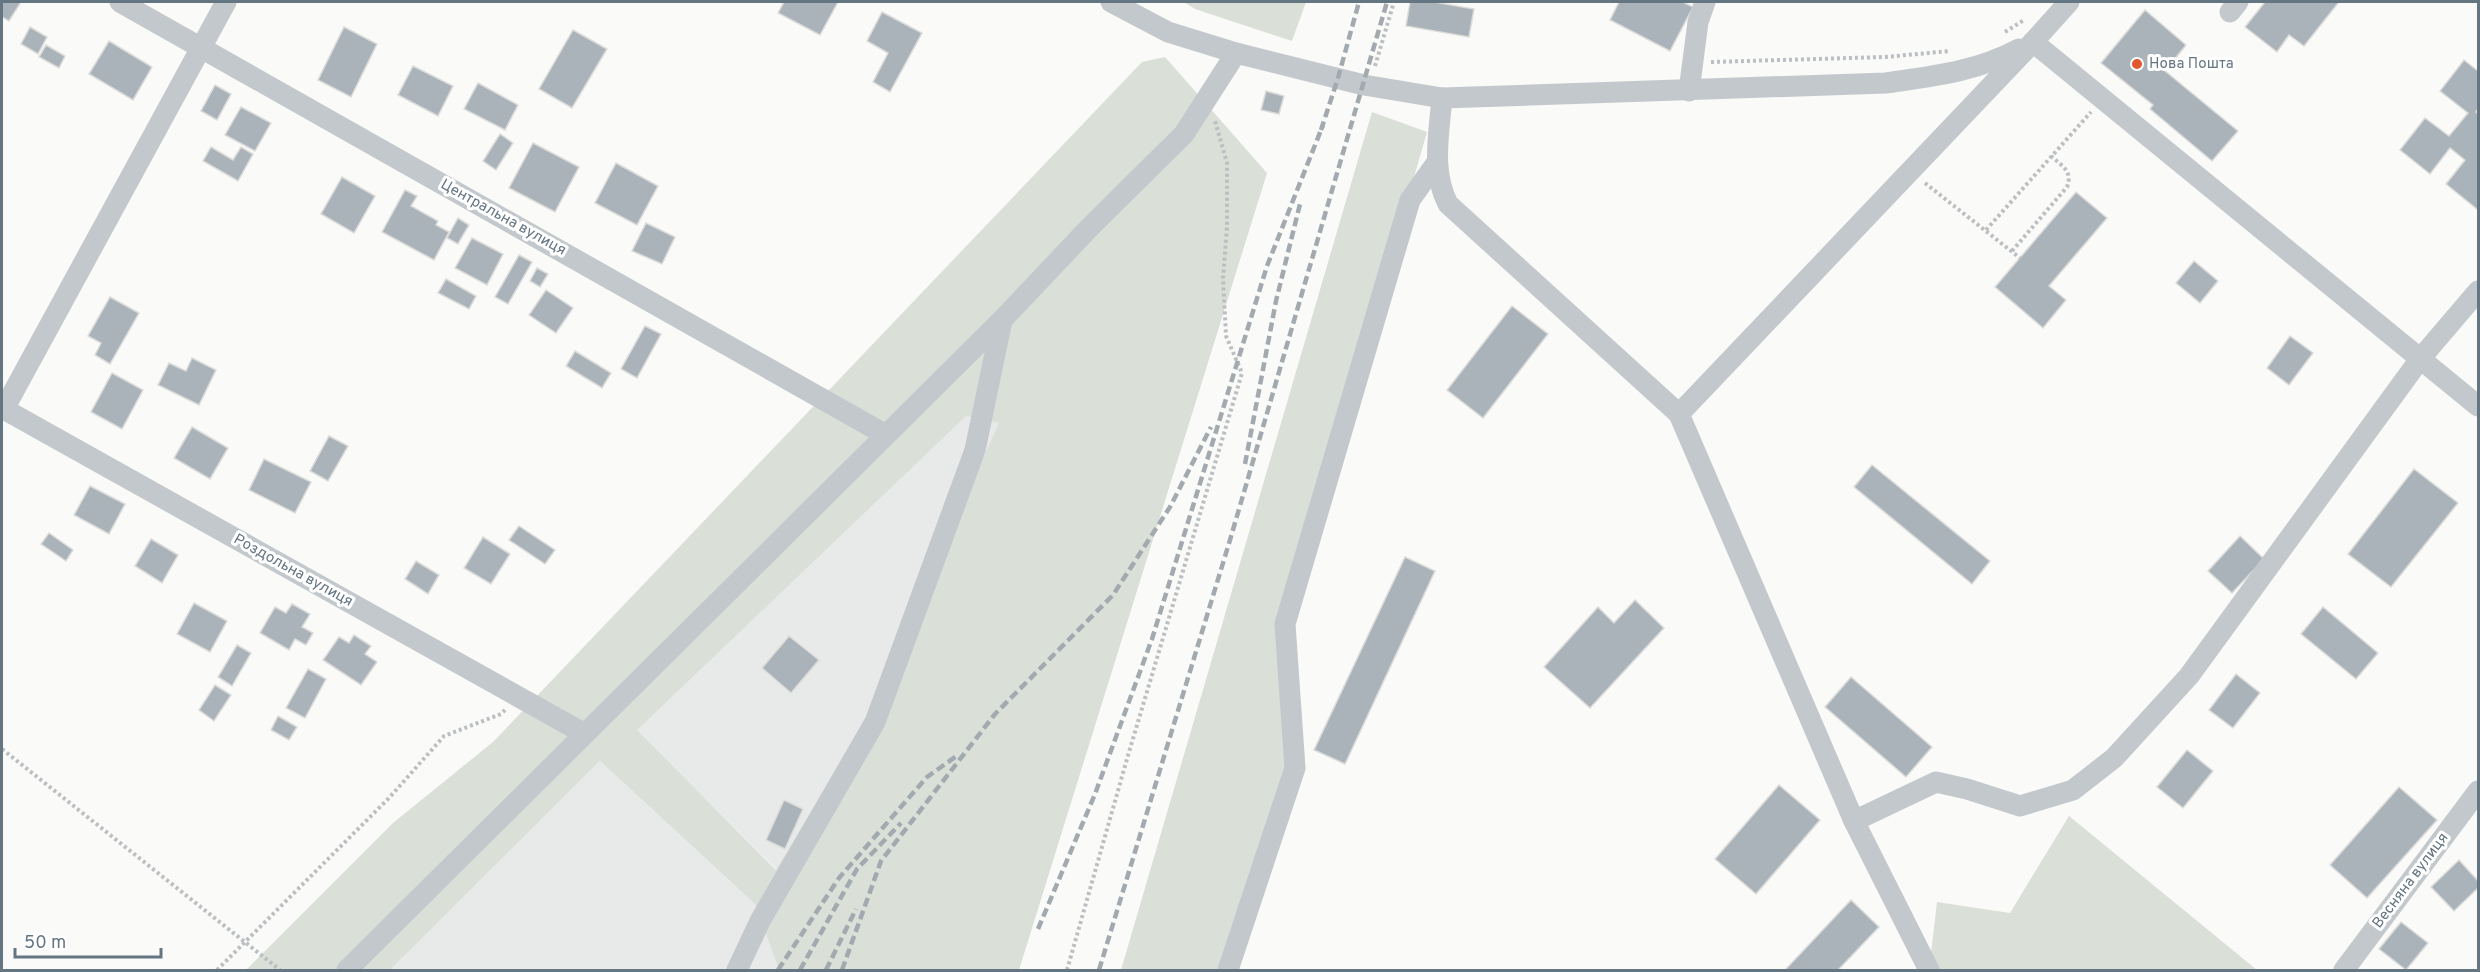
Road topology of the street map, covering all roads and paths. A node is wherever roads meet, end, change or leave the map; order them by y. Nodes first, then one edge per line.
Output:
1 (120, 2) edge
2 (226, 2) edge
3 (1394, 2) edge
4 (1705, 2) edge
5 (2069, 2) edge
6 (1115, 3) edge
7 (2026, 19) dead end
8 (2001, 34) dead end
9 (2033, 42) junction
10 (199, 47) junction
11 (1955, 50) dead end
12 (1236, 53) junction
13 (1693, 62) junction
14 (1380, 71) dead end
15 (1689, 90) junction
16 (1208, 97) junction
17 (1442, 98) junction
18 (2102, 99) junction
19 (2051, 156) junction
20 (1437, 162) junction
21 (1910, 171) junction
22 (1986, 230) junction
23 (2012, 251) junction
24 (2020, 258) dead end
25 (2478, 291) edge
26 (1002, 320) junction
27 (2421, 359) junction
28 (2478, 406) edge
29 (2, 408) edge
30 (1679, 414) junction
31 (886, 435) junction
32 (517, 695) junction
33 (585, 734) junction
34 (2, 749) edge
35 (2478, 791) edge
36 (1854, 821) junction
37 (245, 942) junction
38 (217, 970) edge
39 (280, 970) edge
40 (347, 970) edge
41 (737, 970) edge
42 (1066, 970) edge
43 (1228, 970) edge
44 (1929, 970) edge
45 (2344, 970) edge

1 - 10 street, Центральна вулиця
2 - 10 street
3 - 14 path
4 - 13 street
5 - 9 street
6 - 12 street
7 - 8 path
9 - 15 street
9 - 18 street
9 - 21 street
10 - 29 street
10 - 31 street, Центральна вулиця
11 - 13 path
12 - 16 street
12 - 17 street
13 - 15 street
15 - 17 street
16 - 26 street
16 - 42 path
17 - 20 street
18 - 19 path
18 - 27 street
19 - 22 path
19 - 23 path
20 - 30 street
20 - 43 street
21 - 22 path
21 - 30 street
22 - 23 path
23 - 24 path
25 - 27 street
26 - 31 street
26 - 41 street
27 - 28 street
27 - 36 street
29 - 32 street, Роздольна вулиця
30 - 36 street
31 - 33 street
32 - 33 street, Роздольна вулиця
32 - 37 path
33 - 40 street
34 - 37 path
35 - 45 street, Весняна вулиця
36 - 44 street
37 - 38 path
37 - 39 path

